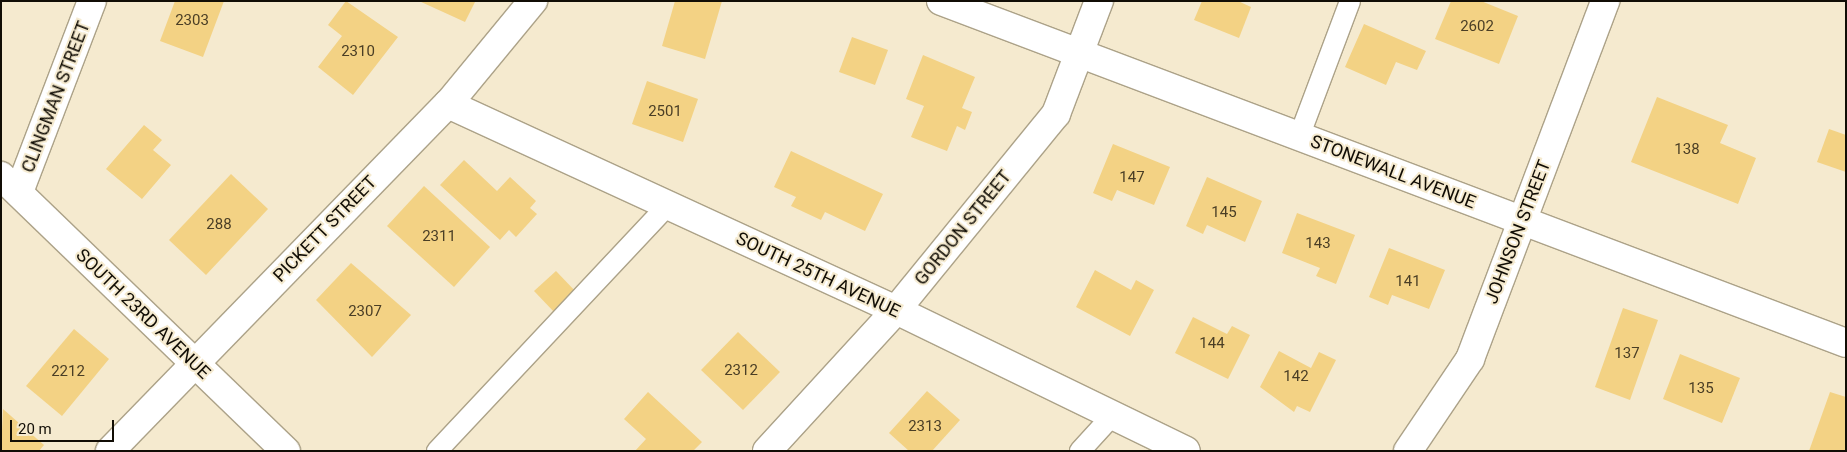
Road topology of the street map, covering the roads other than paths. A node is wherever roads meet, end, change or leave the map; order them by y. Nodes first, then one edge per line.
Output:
1 (92, 1) edge
2 (533, 1) edge
3 (941, 1) edge
4 (1099, 1) edge
5 (1350, 1) edge
6 (1606, 1) edge
7 (1079, 53) junction
8 (448, 104) junction
9 (1299, 137) junction
10 (10, 184) edge
11 (667, 206) junction
12 (1522, 221) junction
13 (896, 310) junction
14 (1846, 343) edge
15 (194, 363) junction
16 (1112, 416) junction
17 (110, 451) edge
18 (286, 451) edge
19 (437, 451) edge
20 (767, 451) edge
21 (1080, 451) edge
22 (1186, 451) edge
23 (1408, 451) edge

1 - 10 street, CLINGMAN STREET
2 - 8 street, PICKETT STREET
3 - 7 street, STONEWALL AVENUE
4 - 7 street, GORDON STREET
5 - 9 lane
6 - 12 street, JOHNSON STREET
7 - 9 street, STONEWALL AVENUE
7 - 13 street, GORDON STREET
8 - 11 street, SOUTH 25TH AVENUE
8 - 15 street, PICKETT STREET
9 - 12 street, STONEWALL AVENUE
10 - 15 street, SOUTH 23RD AVENUE
11 - 13 street, SOUTH 25TH AVENUE
11 - 19 lane
12 - 14 street, STONEWALL AVENUE
12 - 23 street, JOHNSON STREET
13 - 16 street, SOUTH 25TH AVENUE
13 - 20 street, GORDON STREET
15 - 17 street, PICKETT STREET
15 - 18 street, SOUTH 23RD AVENUE
16 - 21 lane
16 - 22 street, SOUTH 25TH AVENUE

